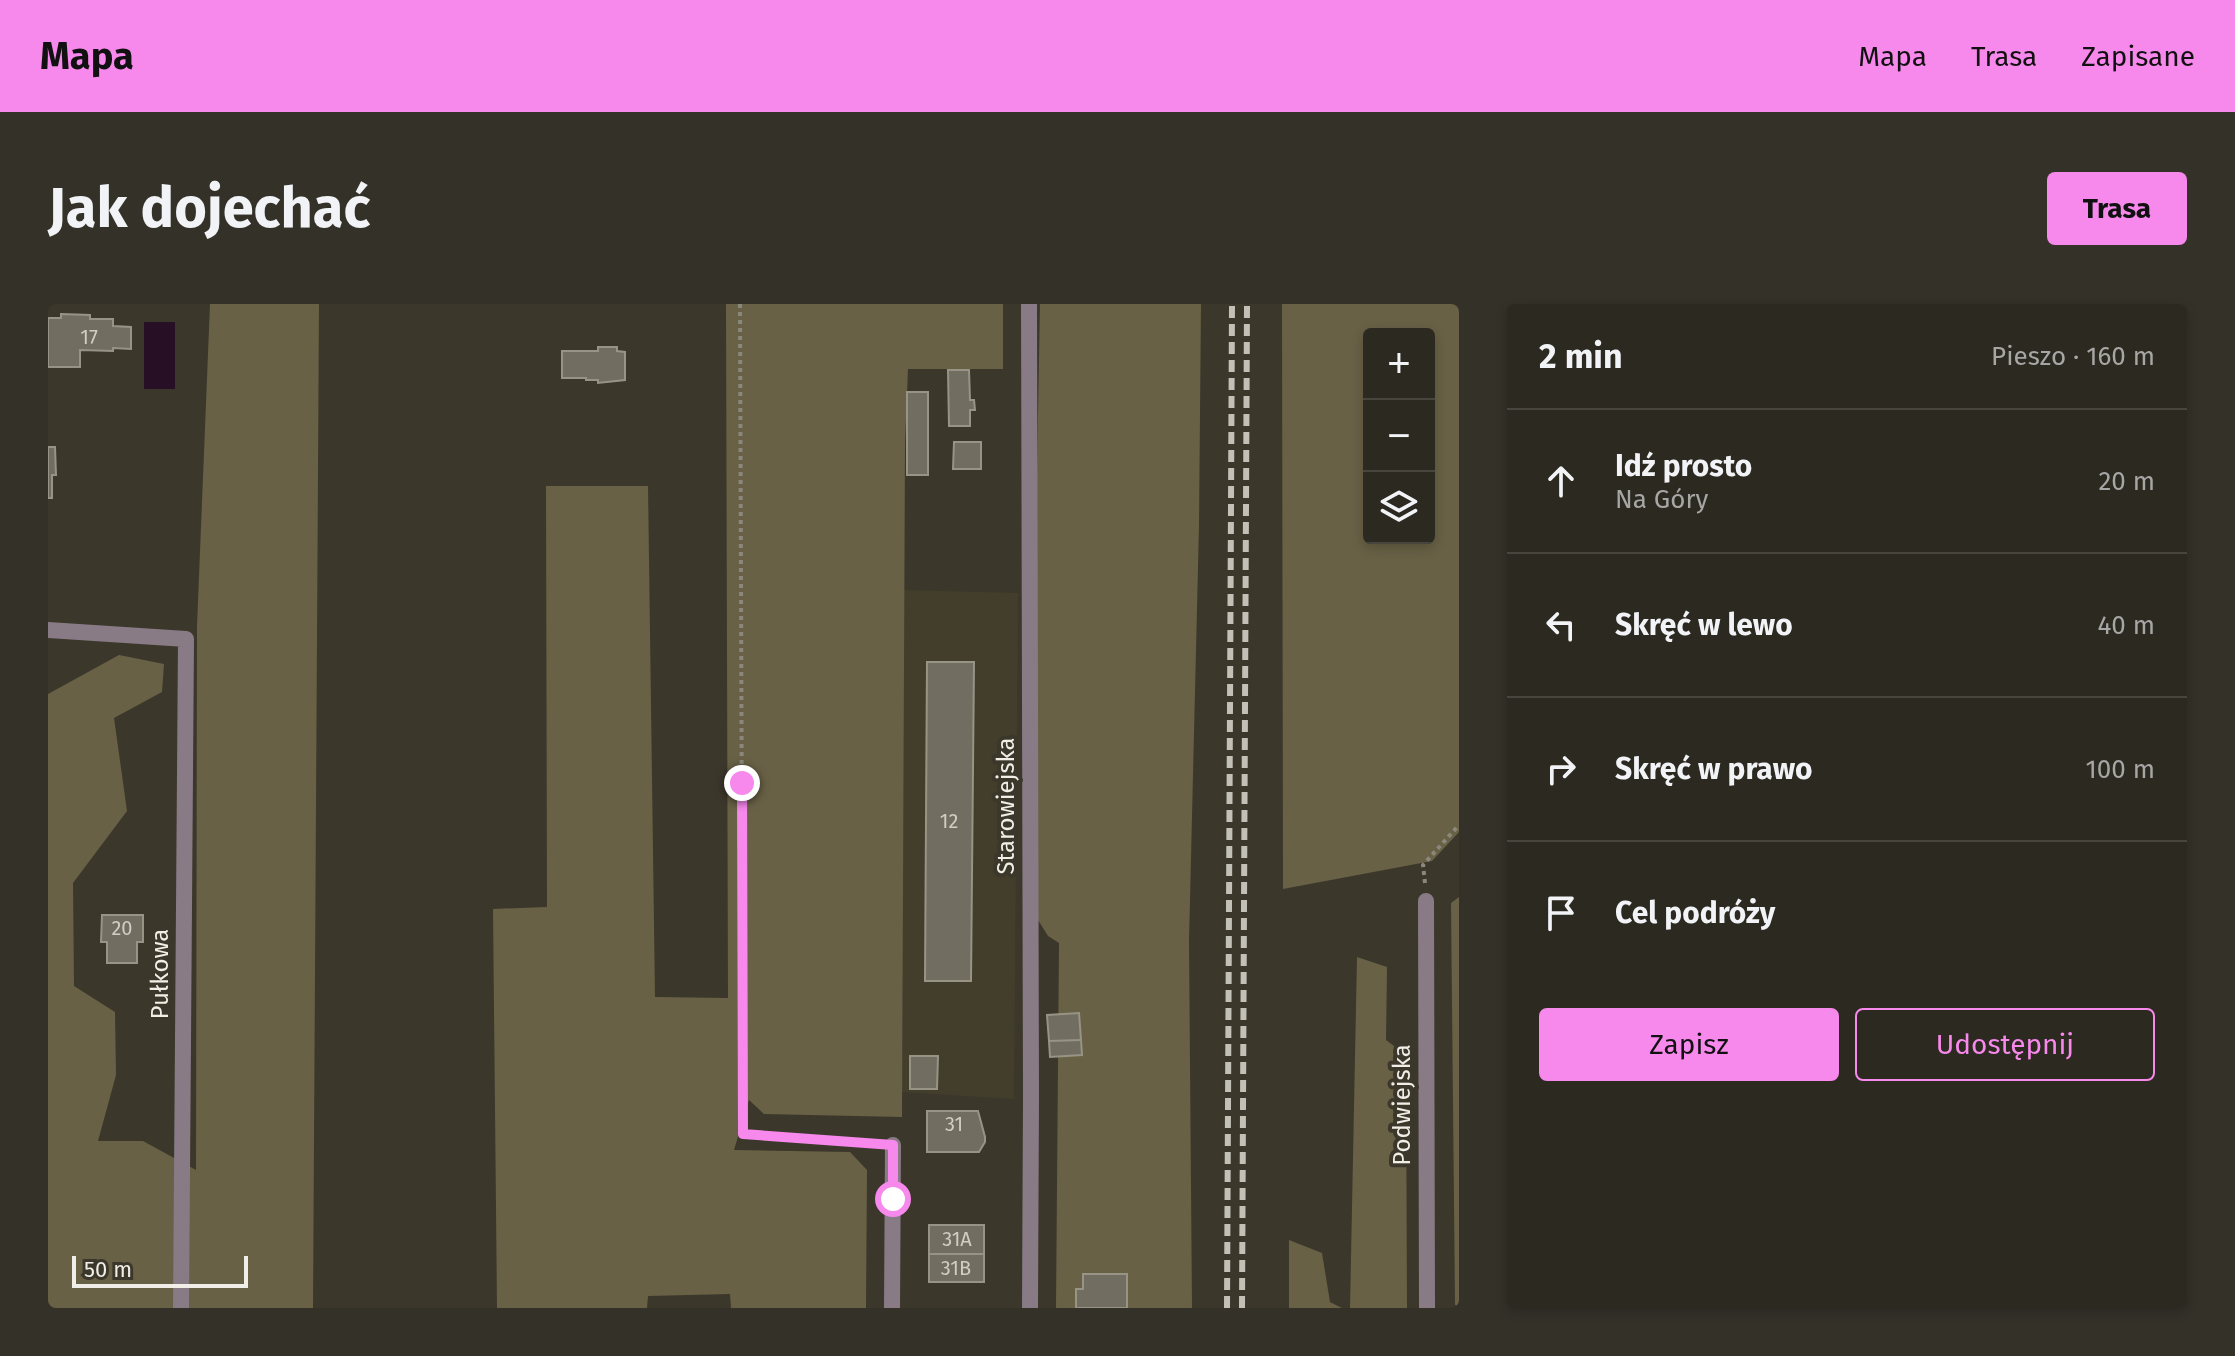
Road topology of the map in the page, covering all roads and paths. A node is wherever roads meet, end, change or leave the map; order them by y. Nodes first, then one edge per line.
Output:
1 (740, 304) edge
2 (1029, 304) edge
3 (48, 630) edge
4 (1459, 825) edge
5 (1426, 901) joint
6 (893, 1145) joint
7 (181, 1308) edge
8 (892, 1308) edge
9 (1030, 1308) edge
10 (1427, 1308) edge

1 - 6 path
2 - 9 street, Starowiejska
3 - 7 street, Pułkowa
4 - 5 path
5 - 10 street, Podwiejska
6 - 8 street

